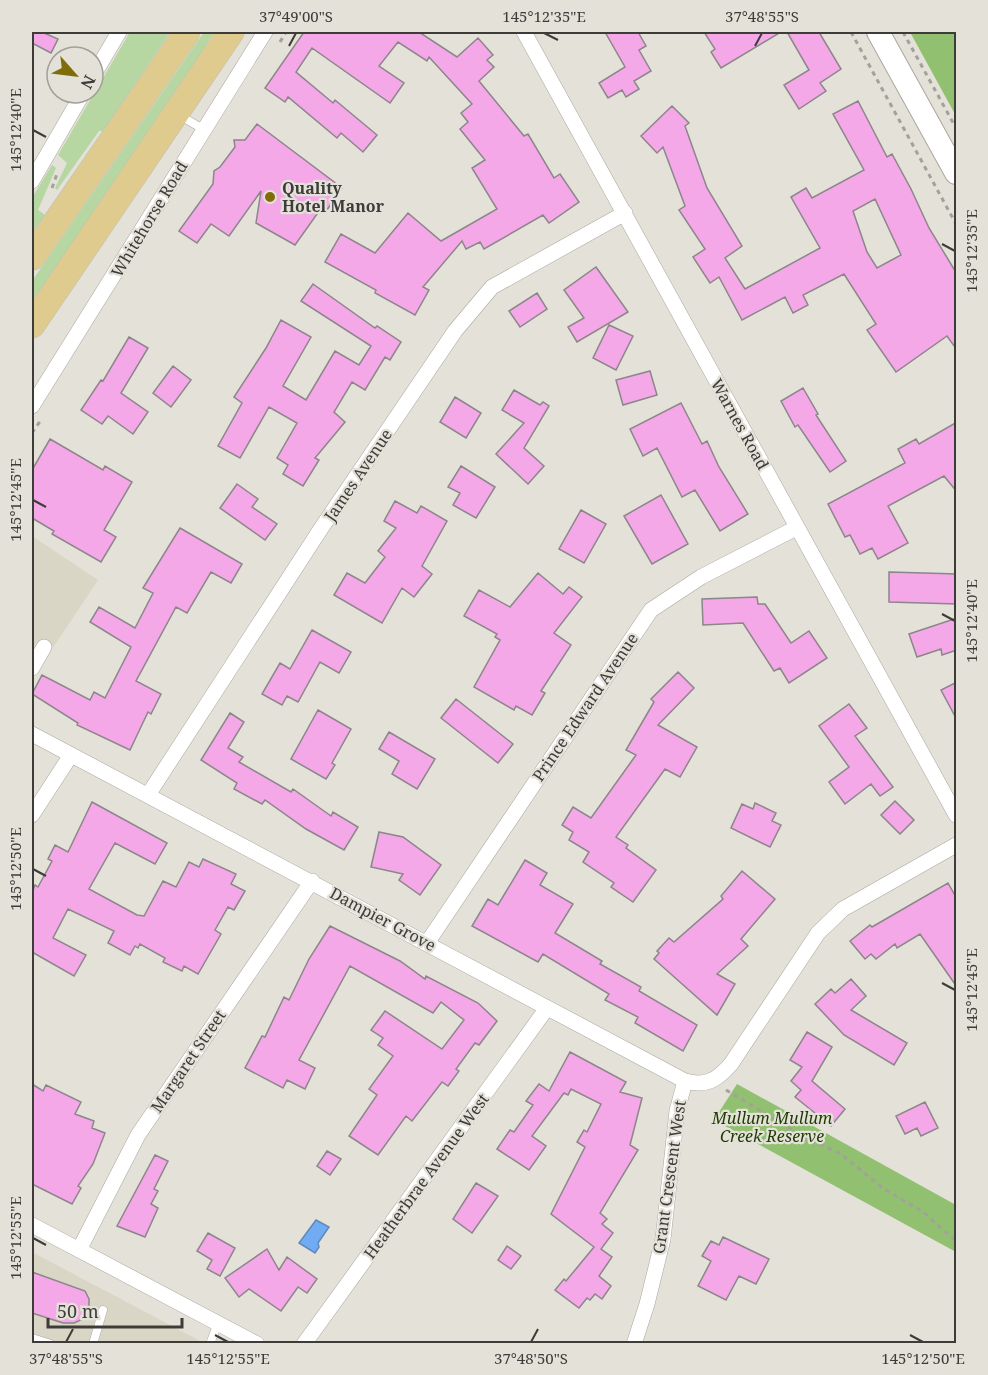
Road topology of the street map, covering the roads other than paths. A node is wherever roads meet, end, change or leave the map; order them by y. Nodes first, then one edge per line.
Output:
1 (119, 32) edge
2 (187, 32) edge
3 (231, 32) edge
4 (265, 32) edge
5 (524, 32) edge
6 (878, 32) edge
7 (105, 56) edge
8 (76, 105) edge
9 (177, 114) junction
10 (203, 129) junction
11 (957, 172) edge
12 (32, 181) edge
13 (625, 213) junction
14 (32, 257) edge
15 (32, 325) edge
16 (32, 405) edge
17 (796, 528) junction
18 (44, 647) dead end
19 (32, 668) edge
20 (32, 734) edge
21 (71, 755) junction
22 (148, 795) junction
23 (32, 815) edge
24 (957, 815) edge
25 (957, 845) edge
26 (312, 881) junction
27 (427, 944) junction
28 (547, 1008) junction
29 (685, 1081) junction
30 (32, 1225) edge
31 (79, 1250) junction
32 (104, 1310) dead end
33 (218, 1323) junction
34 (32, 1338) edge
35 (51, 1344) edge
36 (93, 1344) edge
37 (210, 1344) edge
38 (257, 1344) edge
39 (304, 1344) edge
40 (634, 1344) edge

1 - 7 street
2 - 14 highway
3 - 9 highway, Whitehorse Road
4 - 10 street, Whitehorse Road
5 - 13 street, Warnes Road
6 - 11 main road
8 - 12 street
9 - 10 lane
9 - 15 highway, Whitehorse Road
10 - 16 street, Whitehorse Road
13 - 17 street, Warnes Road
13 - 22 street, James Avenue
17 - 24 street, Warnes Road
17 - 27 street, Prince Edward Avenue
18 - 19 street
20 - 21 street, Dampier Grove
21 - 22 street, Dampier Grove
21 - 23 street
22 - 26 street, Dampier Grove
25 - 29 street, Dampier Grove
26 - 27 street, Dampier Grove
26 - 31 street, Margaret Street
27 - 28 street, Dampier Grove
28 - 29 street, Dampier Grove
28 - 39 street, Heatherbrae Avenue West
29 - 40 street, Grant Crescent West
30 - 31 street
31 - 33 street
32 - 36 lane
33 - 37 lane
33 - 38 street
34 - 35 lane

